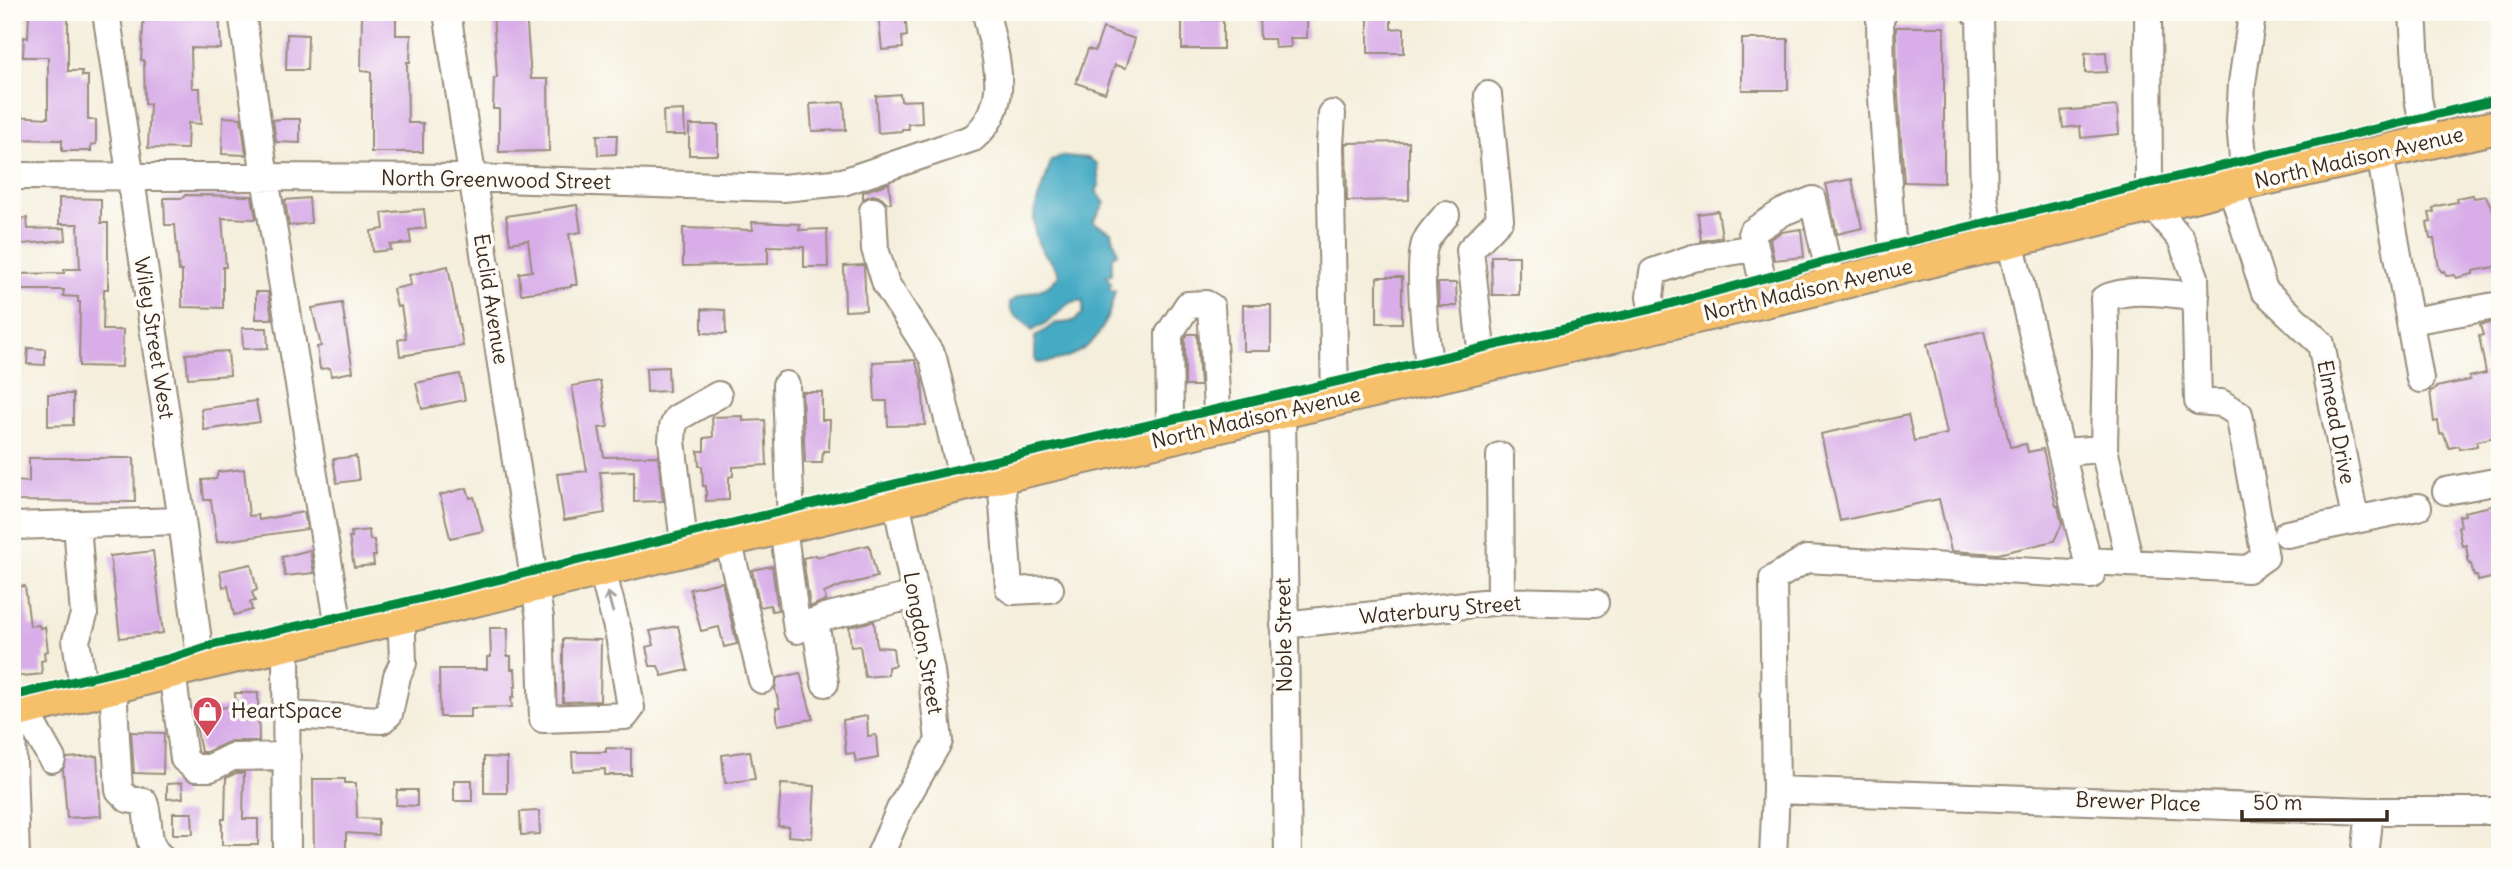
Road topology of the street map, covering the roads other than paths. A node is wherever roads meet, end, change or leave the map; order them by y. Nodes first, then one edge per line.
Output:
1 (106, 12) edge
2 (242, 12) edge
3 (447, 12) edge
4 (986, 12) edge
5 (1884, 12) edge
6 (1974, 12) edge
7 (2148, 12) edge
8 (2413, 12) edge
9 (2252, 22) dead end
10 (1488, 95) dead end
11 (1332, 114) dead end
12 (2500, 126) edge
13 (2427, 144) junction
14 (2380, 154) junction
15 (130, 175) junction
16 (12, 176) edge
17 (265, 177) junction
18 (472, 178) junction
19 (2238, 185) junction
20 (2153, 206) junction
21 (873, 211) dead end
22 (1446, 215) dead end
23 (2000, 243) junction
24 (1754, 248) junction
25 (1894, 269) junction
26 (1832, 285) junction
27 (2196, 296) junction
28 (1763, 301) junction
29 (2500, 305) edge
30 (2411, 321) junction
31 (1655, 326) junction
32 (1483, 366) junction
33 (1431, 378) junction
34 (2420, 379) dead end
35 (786, 385) dead end
36 (718, 396) dead end
37 (1335, 400) junction
38 (1282, 412) junction
39 (1218, 427) junction
40 (1172, 438) junction
41 (2104, 449) junction
42 (2061, 452) junction
43 (1500, 456) dead end
44 (1001, 476) junction
45 (2500, 481) edge
46 (964, 485) junction
47 (2446, 491) dead end
48 (896, 500) junction
49 (2418, 507) dead end
50 (2355, 519) junction
51 (182, 521) junction
52 (77, 524) junction
53 (12, 526) edge
54 (787, 526) junction
55 (2287, 534) dead end
56 (728, 540) junction
57 (689, 549) junction
58 (2087, 561) junction
59 (2130, 563) junction
60 (602, 570) junction
61 (534, 586) junction
62 (1050, 589) dead end
63 (915, 595) junction
64 (1501, 601) junction
65 (1595, 603) dead end
66 (399, 618) junction
67 (815, 621) junction
68 (1284, 625) junction
69 (340, 633) junction
70 (286, 646) junction
71 (187, 668) junction
72 (762, 680) dead end
73 (825, 683) dead end
74 (99, 690) junction
75 (287, 715) junction
76 (16, 718) edge
77 (287, 756) junction
78 (52, 759) dead end
79 (1776, 790) junction
80 (2370, 811) junction
81 (2500, 811) edge
82 (16, 857) edge
83 (161, 857) edge
84 (287, 857) edge
85 (879, 857) edge
86 (1288, 857) edge
87 (1773, 857) edge
88 (2365, 857) edge

1 - 15 street, Wiley Street West
2 - 17 street
3 - 18 street, Euclid Avenue
4 - 18 street, North Greenwood Street
5 - 25 street
6 - 23 street
7 - 20 street
8 - 13 street
9 - 19 street, Elmead Drive
10 - 32 street
11 - 37 street
12 - 13 main road, North Madison Avenue
13 - 14 main road, North Madison Avenue
14 - 19 main road, North Madison Avenue
14 - 30 street
15 - 16 street, North Greenwood Street
15 - 17 street, North Greenwood Street
15 - 51 street, Wiley Street West
17 - 18 street, North Greenwood Street
17 - 69 street
18 - 61 street, Euclid Avenue
19 - 20 main road, North Madison Avenue
19 - 50 street, Elmead Drive
20 - 23 main road, North Madison Avenue
20 - 27 street
21 - 46 street
22 - 33 street
23 - 25 main road, North Madison Avenue
23 - 42 street
24 - 26 street
24 - 28 street
24 - 31 street
25 - 26 main road, North Madison Avenue
26 - 28 main road, North Madison Avenue
27 - 41 street
27 - 59 street
28 - 31 main road, North Madison Avenue
29 - 30 street
30 - 34 street
31 - 32 main road, North Madison Avenue
32 - 33 main road, North Madison Avenue
33 - 37 main road, North Madison Avenue
35 - 54 street
36 - 57 street
37 - 38 main road, North Madison Avenue
38 - 39 main road, North Madison Avenue
38 - 68 street, Noble Street
39 - 40 main road, North Madison Avenue
39 - 40 street
40 - 44 main road, North Madison Avenue
41 - 42 street
41 - 59 street
42 - 58 street
43 - 64 street
44 - 46 main road, North Madison Avenue
44 - 62 street
45 - 47 street
46 - 48 main road, North Madison Avenue
48 - 54 main road, North Madison Avenue
48 - 63 street, Longdon Street
49 - 50 street
50 - 55 street
51 - 52 street
51 - 71 street, Wiley Street West
52 - 53 street
52 - 74 street
54 - 56 main road, North Madison Avenue
54 - 67 street
56 - 57 main road, North Madison Avenue
56 - 72 street
57 - 60 main road, North Madison Avenue
58 - 59 street
58 - 79 street
60 - 61 main road, North Madison Avenue
61 -> 60 street, Euclid Avenue
61 - 66 main road, North Madison Avenue
63 - 67 street
63 - 85 street, Longdon Street
64 - 65 street, Waterbury Street
64 - 68 street, Waterbury Street
66 - 69 main road, North Madison Avenue
66 - 75 street
67 - 73 street
68 - 86 street, Noble Street
69 - 70 main road, North Madison Avenue
70 - 71 main road, North Madison Avenue
70 - 75 street
71 - 74 main road, North Madison Avenue
71 - 77 street, Wiley Street West
74 - 76 main road, North Madison Avenue
74 - 83 street
75 - 77 street
76 - 78 street
76 - 82 street
77 - 84 street
79 - 80 street, Brewer Place
79 - 87 street
80 - 81 street, Brewer Place
80 - 88 street

